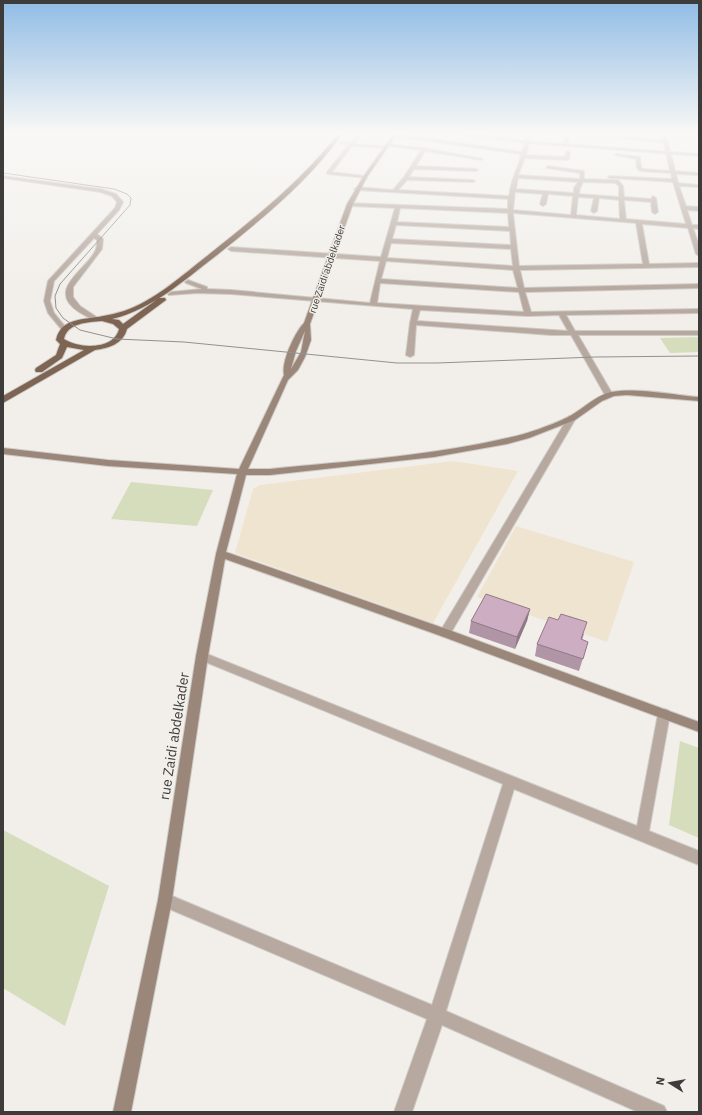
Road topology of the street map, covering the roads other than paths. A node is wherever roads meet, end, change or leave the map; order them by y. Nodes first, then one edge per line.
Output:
1 (59, 185) edge
2 (296, 185) edge
3 (304, 185) edge
4 (360, 185) edge
5 (400, 185) edge
6 (472, 185) edge
7 (513, 185) edge
8 (581, 185) edge
9 (621, 185) edge
10 (676, 185) edge
11 (682, 185) edge
12 (541, 186) dead end
13 (571, 187) dead end
14 (580, 188) junction
15 (699, 188) edge
16 (357, 189) junction
17 (512, 190) junction
18 (394, 191) junction
19 (539, 192) junction
20 (546, 192) junction
21 (576, 194) junction
22 (471, 195) junction
23 (597, 196) junction
24 (511, 198) junction
25 (622, 198) junction
26 (350, 204) junction
27 (544, 204) dead end
28 (398, 207) junction
29 (684, 208) junction
30 (699, 209) edge
31 (510, 211) junction
32 (594, 211) dead end
33 (654, 212) dead end
34 (574, 216) junction
35 (623, 220) junction
36 (639, 222) junction
37 (393, 223) junction
38 (690, 226) junction
39 (699, 227) edge
40 (513, 229) junction
41 (94, 234) junction
42 (388, 241) junction
43 (86, 243) junction
44 (101, 243) junction
45 (514, 247) junction
46 (231, 249) junction
47 (698, 250) edge
48 (226, 254) dead end
49 (332, 256) junction
50 (383, 259) junction
51 (699, 265) edge
52 (646, 266) junction
53 (516, 268) junction
54 (203, 272) dead end
55 (377, 281) junction
56 (188, 282) junction
57 (699, 286) edge
58 (521, 290) junction
59 (231, 292) junction
60 (171, 294) junction
61 (317, 299) junction
62 (373, 305) junction
63 (417, 308) junction
64 (699, 311) edge
65 (528, 314) junction
66 (562, 314) junction
67 (99, 319) junction
68 (465, 319) junction
69 (413, 323) junction
70 (123, 328) junction
71 (64, 329) junction
72 (574, 332) junction
73 (699, 333) edge
74 (64, 344) junction
75 (98, 347) junction
76 (410, 355) dead end
77 (3, 392) edge
78 (609, 395) junction
79 (699, 399) edge
80 (3, 400) edge
81 (572, 418) junction
82 (3, 451) edge
83 (242, 472) junction
84 (221, 554) junction
85 (445, 633) junction
86 (202, 656) junction
87 (664, 714) junction
88 (699, 727) edge
89 (510, 782) junction
90 (642, 834) junction
91 (699, 858) edge
92 (165, 900) junction
93 (437, 1015) junction
94 (122, 1112) edge
95 (403, 1112) edge
96 (658, 1112) edge

1 - 41 street
2 - 67 highway
3 - 46 highway
4 - 16 main road, rue Zaidi abdelkader
5 - 18 street
6 - 22 street
7 - 17 street
8 - 14 street
9 - 25 street
10 - 29 street
11 - 15 street
12 - 19 street
13 - 14 street
14 - 21 street
16 - 18 street
16 - 26 main road, rue Zaidi abdelkader
17 - 19 street
17 - 24 street
18 - 22 street
19 - 20 street
20 - 21 street
20 - 27 street
21 - 23 street
21 - 34 street
22 - 24 street
23 - 25 street
23 - 32 street
24 - 31 street
25 - 33 street
25 - 35 street
26 - 28 street
26 - 49 main road, rue Zaidi abdelkader
28 - 31 street
28 - 37 street
29 - 30 street
29 - 38 street
31 - 34 street
31 - 40 street
34 - 35 street
35 - 36 street
36 - 38 street
36 - 52 street
37 - 40 street
37 - 42 street
38 - 39 street
38 - 47 street
40 - 45 street
41 - 43 street
41 - 44 street
42 - 45 street
42 - 50 street
43 - 44 street
43 - 71 street
44 - 67 street
45 - 53 street
46 - 48 highway
46 - 49 street
49 - 50 street
49 - 61 main road, rue Zaidi abdelkader
50 - 53 street
50 - 55 street
51 - 52 street
52 - 53 street
53 - 58 street
54 - 56 highway
55 - 58 street
55 - 62 street
56 - 59 street
56 - 60 highway
57 - 58 street
58 - 65 street
59 - 60 street
59 - 61 street
60 - 70 highway
61 - 62 street
61 - 83 main road, rue Zaidi abdelkader
62 - 63 street
63 - 68 street
63 - 69 street
64 - 66 street
65 - 66 street
65 - 68 street
66 - 72 street
67 - 70 highway
67 - 71 highway
68 - 69 street
68 - 72 street
69 - 76 street
70 - 75 highway
71 - 74 highway
72 - 73 street
72 - 78 street
74 - 75 highway
74 - 77 highway
75 - 80 highway
78 - 79 main road
78 - 81 main road
81 - 83 main road
81 - 85 street
82 - 83 main road
83 - 84 main road, rue Zaidi abdelkader
84 - 85 main road
84 - 86 main road, rue Zaidi abdelkader
85 - 87 main road
86 - 89 street
86 - 92 main road, rue Zaidi abdelkader
87 - 88 main road
87 - 90 street
89 - 90 street
89 - 93 street
90 - 91 street
92 - 93 street
92 - 94 main road, rue Zaidi abdelkader
93 - 95 street
93 - 96 street

